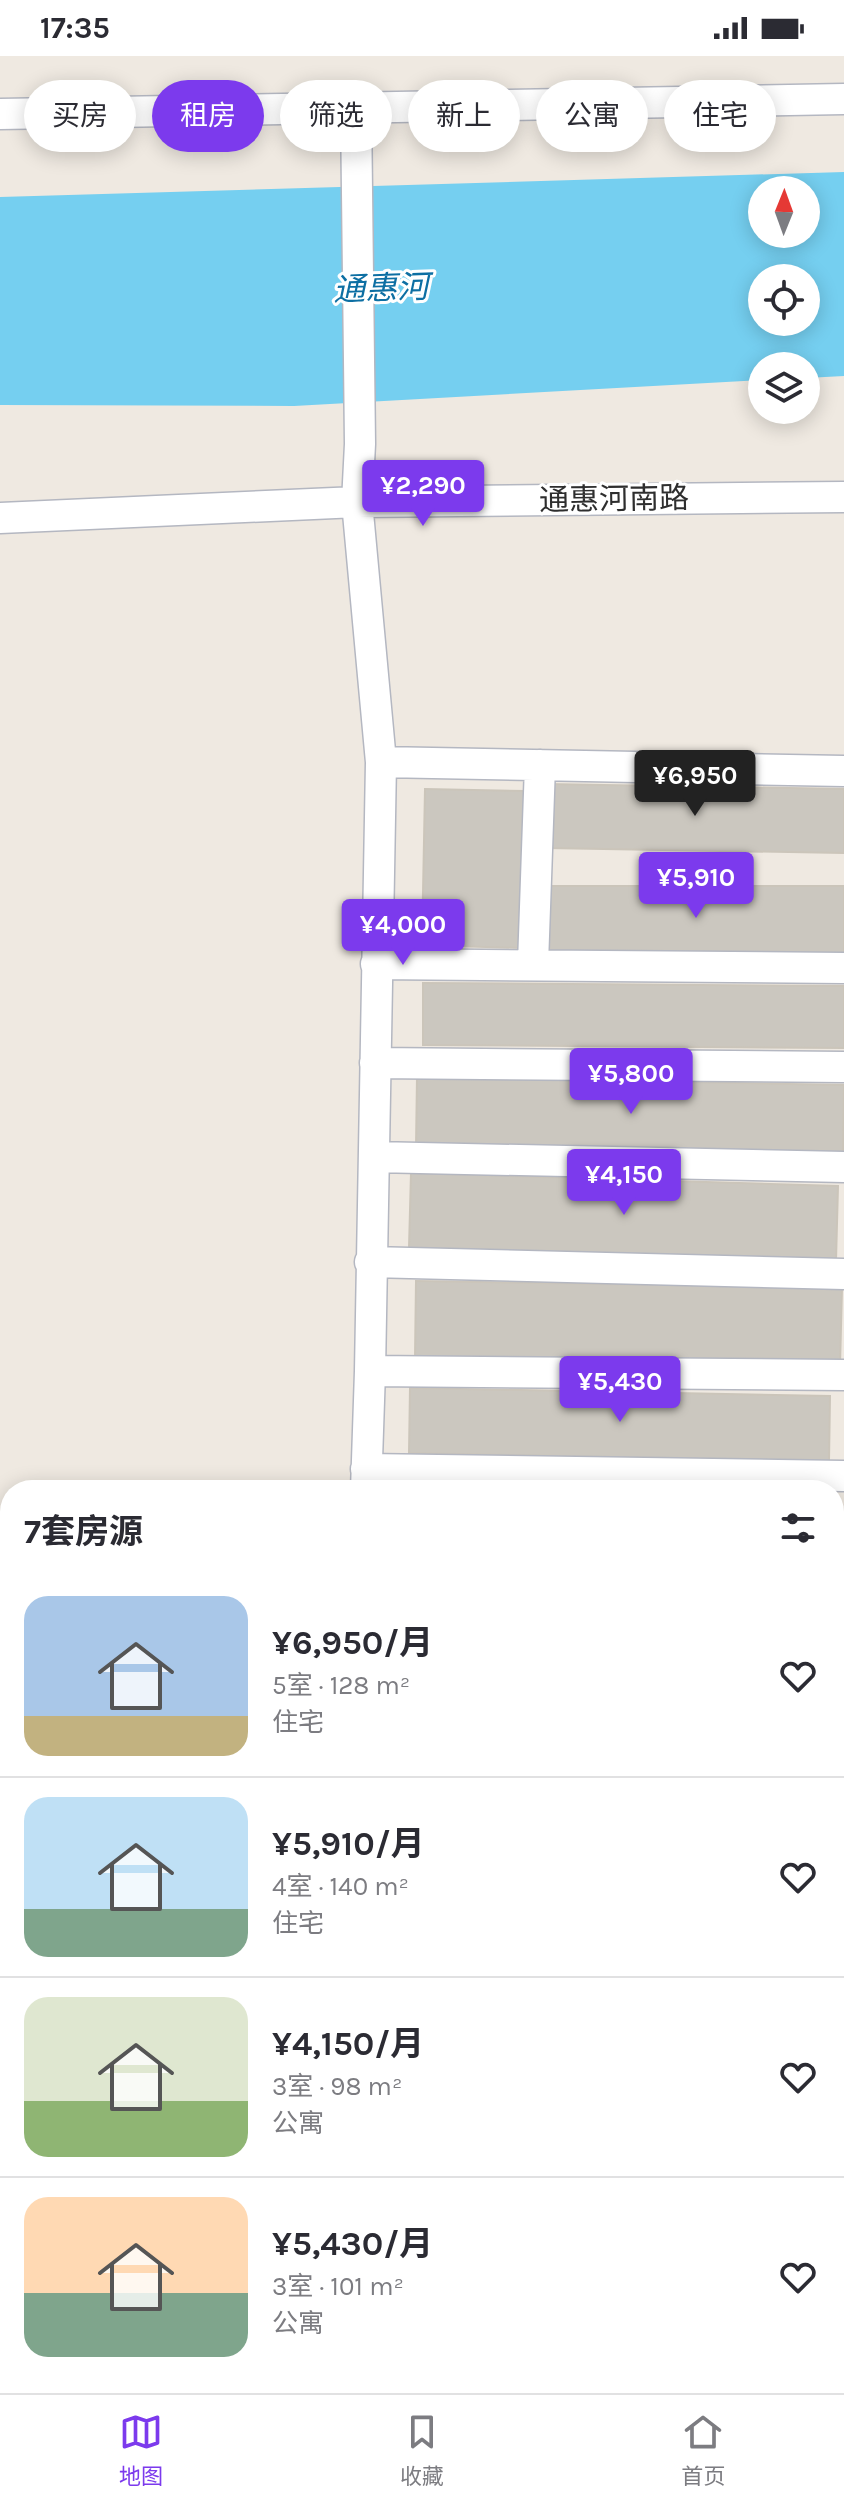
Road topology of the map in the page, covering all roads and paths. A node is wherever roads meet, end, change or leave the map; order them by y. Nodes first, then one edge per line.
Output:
1 (844, 99) edge
2 (392, 107) edge
3 (280, 109) edge
4 (0, 114) edge
5 (358, 152) edge
6 (844, 497) edge
7 (357, 502) junction
8 (0, 518) edge
9 (381, 762) junction
10 (540, 765) junction
11 (844, 771) edge
12 (376, 964) junction
13 (533, 964) junction
14 (844, 968) edge
15 (375, 1063) junction
16 (844, 1067) edge
17 (374, 1157) junction
18 (844, 1167) edge
19 (370, 1262) junction
20 (844, 1274) edge
21 (370, 1371) junction
22 (844, 1375) edge
23 (844, 1476) edge
24 (366, 1480) edge

1 - 2 street
3 - 4 street
5 - 7 street
6 - 7 street, 通惠河南路
7 - 8 street, 通惠河南路
7 - 9 street
9 - 10 street
9 - 12 street
10 - 11 street
10 - 13 street
12 - 13 street
12 - 15 street
13 - 14 street
15 - 16 street
15 - 17 street
17 - 18 street
17 - 19 street
19 - 20 street
19 - 21 street
21 - 22 street
21 - 24 street
23 - 24 street

